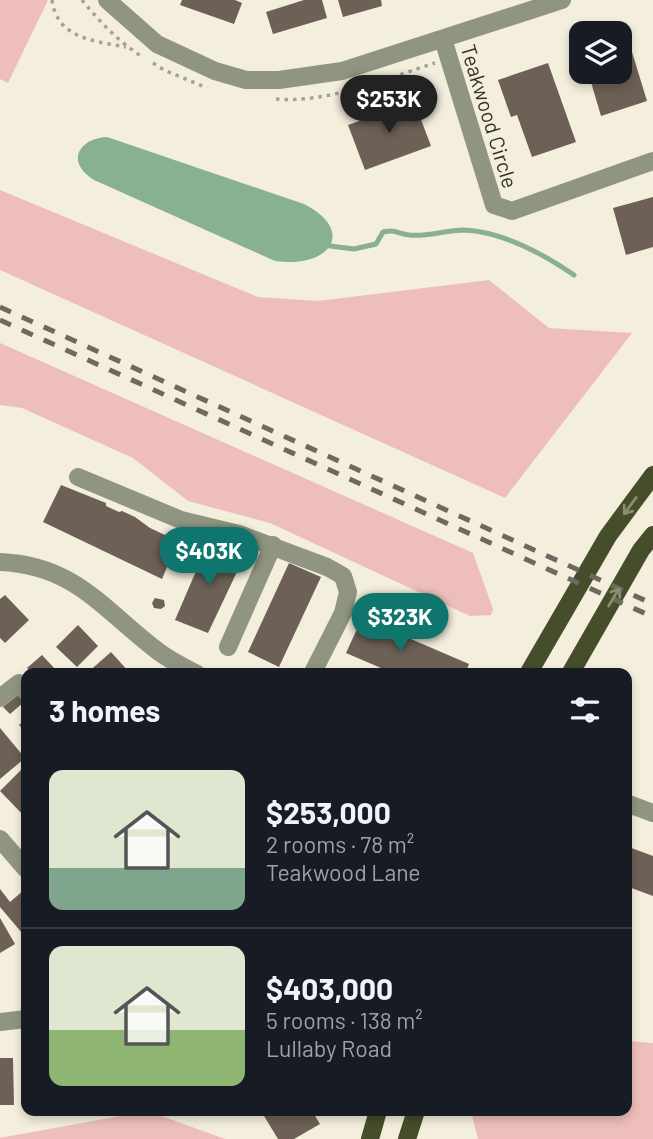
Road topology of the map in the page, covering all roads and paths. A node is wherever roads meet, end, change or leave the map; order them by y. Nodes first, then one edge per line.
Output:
1 (52, 0) edge
2 (107, 0) edge
3 (562, 0) edge
4 (443, 39) junction
5 (128, 47) dead end
6 (653, 161) edge
7 (653, 475) edge
8 (78, 477) dead end
9 (653, 534) edge
10 (273, 545) junction
11 (0, 562) edge
12 (228, 648) dead end
13 (187, 668) edge
14 (315, 668) edge
15 (531, 668) edge
16 (573, 668) edge
17 (21, 685) edge
18 (0, 698) edge
19 (632, 805) edge
20 (653, 813) edge
21 (0, 839) edge
22 (21, 863) edge
23 (21, 1019) edge
24 (0, 1021) edge
25 (377, 1116) edge
26 (414, 1116) edge
27 (370, 1139) edge
28 (407, 1139) edge

1 - 5 path
2 - 4 street
3 - 4 street
4 - 6 street, Teakwood Circle
7 -> 15 main road
8 - 10 street
16 -> 9 main road
10 - 12 street
10 - 14 street
11 - 13 street
17 - 18 street
19 - 20 street
21 - 22 street
23 - 24 street
25 - 27 main road
26 - 28 main road

